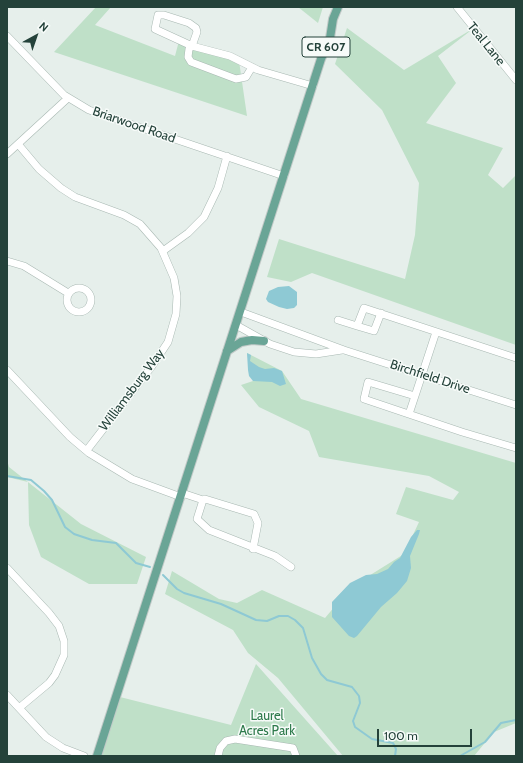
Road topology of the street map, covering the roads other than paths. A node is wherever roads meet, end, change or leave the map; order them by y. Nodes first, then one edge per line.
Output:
1 (338, 7) edge
2 (457, 7) edge
3 (7, 36) edge
4 (192, 46) junction
5 (252, 67) junction
6 (516, 80) edge
7 (312, 86) junction
8 (68, 98) junction
9 (18, 144) junction
10 (7, 154) edge
11 (227, 156) junction
12 (284, 176) junction
13 (163, 251) junction
14 (7, 260) edge
15 (68, 293) dead end
16 (241, 312) junction
17 (381, 313) junction
18 (338, 320) dead end
19 (236, 325) junction
20 (357, 326) junction
21 (436, 332) junction
22 (264, 341) junction
23 (344, 350) junction
24 (227, 351) junction
25 (516, 358) edge
26 (7, 370) edge
27 (422, 375) junction
28 (415, 396) junction
29 (516, 405) edge
30 (409, 414) junction
31 (516, 448) edge
32 (87, 450) junction
33 (182, 495) junction
34 (203, 500) junction
35 (253, 549) junction
36 (291, 567) dead end
37 (7, 568) edge
38 (7, 695) edge
39 (19, 708) junction
40 (84, 756) edge
41 (97, 756) edge
42 (216, 756) edge
43 (224, 756) edge
44 (296, 756) edge

1 - 7 main road, CR 607
2 - 6 street, Teal Lane
3 - 8 street, Briarwood Road
4 - 4 street
4 - 5 street
4 - 5 street
5 - 7 street
7 - 12 main road
8 - 9 street
8 - 11 street, Briarwood Road
9 - 10 street
9 - 13 street, Williamsburg Way
11 - 12 street, Briarwood Road
11 - 13 street
12 - 16 main road
13 - 32 street, Williamsburg Way
14 - 15 street
16 - 19 main road
16 - 23 street, Birchfield Drive
17 - 20 street
17 - 20 street
17 - 21 street
18 - 20 street
19 - 22 street, Birchfield Drive
19 - 24 main road
21 - 25 street
21 - 27 street
22 - 23 street, Birchfield Drive
22 - 24 main road
23 - 27 street, Birchfield Drive
24 - 33 main road
26 - 32 street
27 - 28 street
27 - 29 street, Birchfield Drive
28 - 30 street
28 - 30 street
30 - 31 street
32 - 33 street
33 - 34 street
33 - 41 main road
34 - 35 street
34 - 35 street
35 - 36 street
37 - 39 street
38 - 39 street
39 - 40 street
42 - 43 street
42 - 44 street

